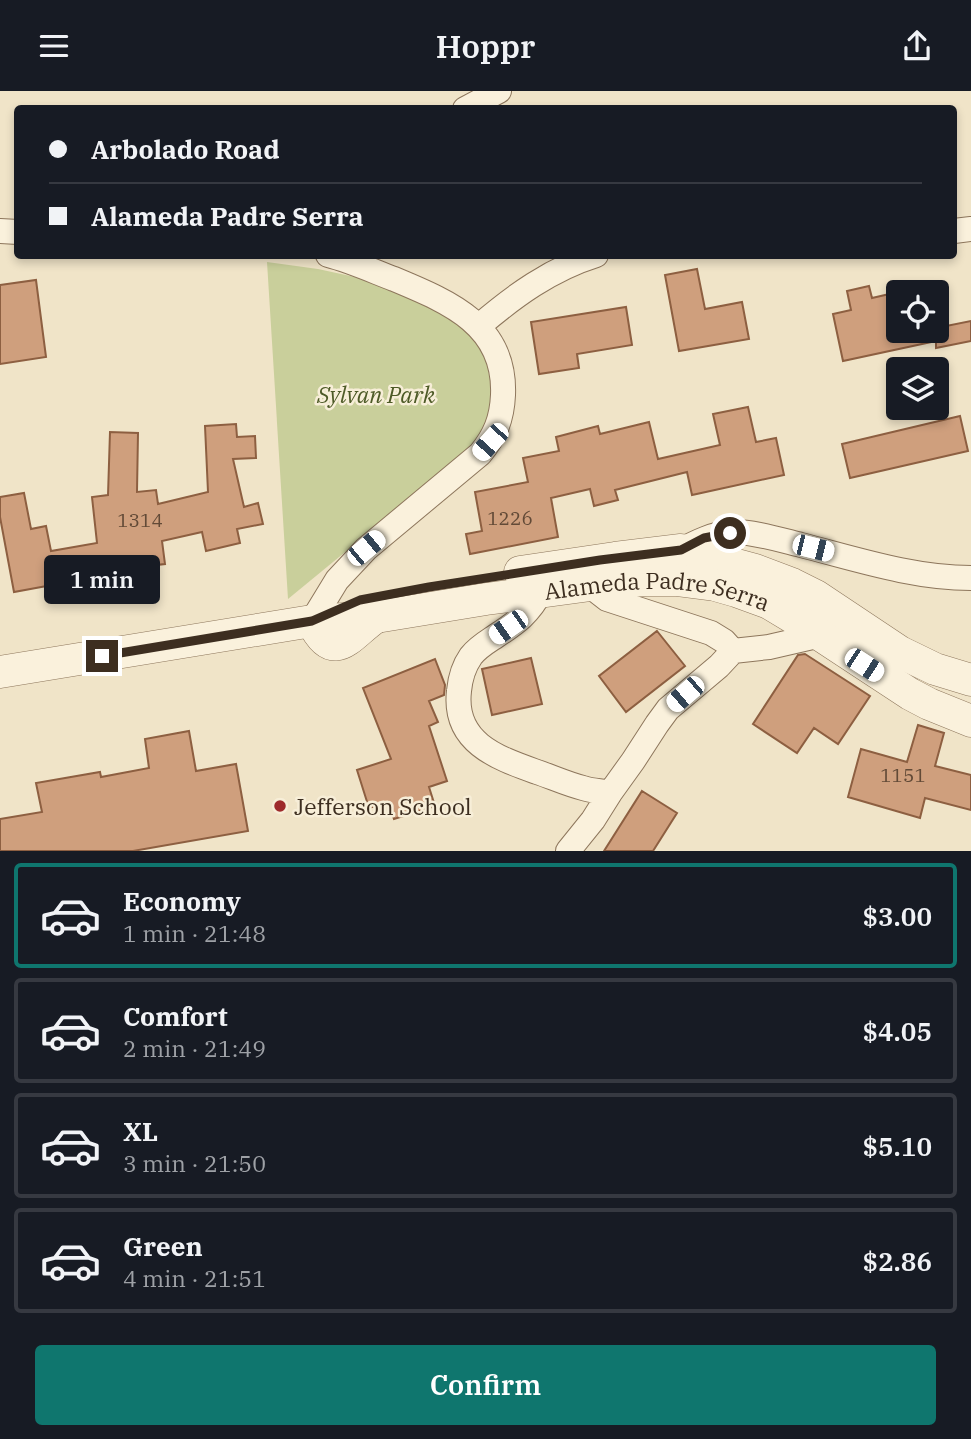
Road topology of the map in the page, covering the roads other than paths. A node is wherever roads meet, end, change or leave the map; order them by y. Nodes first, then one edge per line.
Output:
1 (499, 91) edge
2 (473, 105) edge
3 (340, 259) edge
4 (585, 259) edge
5 (479, 326) junction
6 (681, 550) junction
7 (971, 578) edge
8 (589, 585) junction
9 (541, 591) junction
10 (312, 621) junction
11 (821, 635) junction
12 (733, 651) junction
13 (0, 672) edge
14 (971, 680) edge
15 (971, 721) edge
16 (610, 793) junction
17 (568, 851) edge

1 - 2 street
3 - 5 street
4 - 5 street
5 - 10 street
6 - 7 street
6 - 10 street, Alameda Padre Serra
6 - 14 street, Alameda Padre Serra
8 - 9 street, Alameda Padre Serra
8 - 11 street, Alameda Padre Serra
8 - 12 street
9 - 10 street, Alameda Padre Serra
9 - 16 street
10 - 13 street, Alameda Padre Serra
11 - 12 street
11 - 15 street, Alameda Padre Serra
12 - 16 street
16 - 17 street

